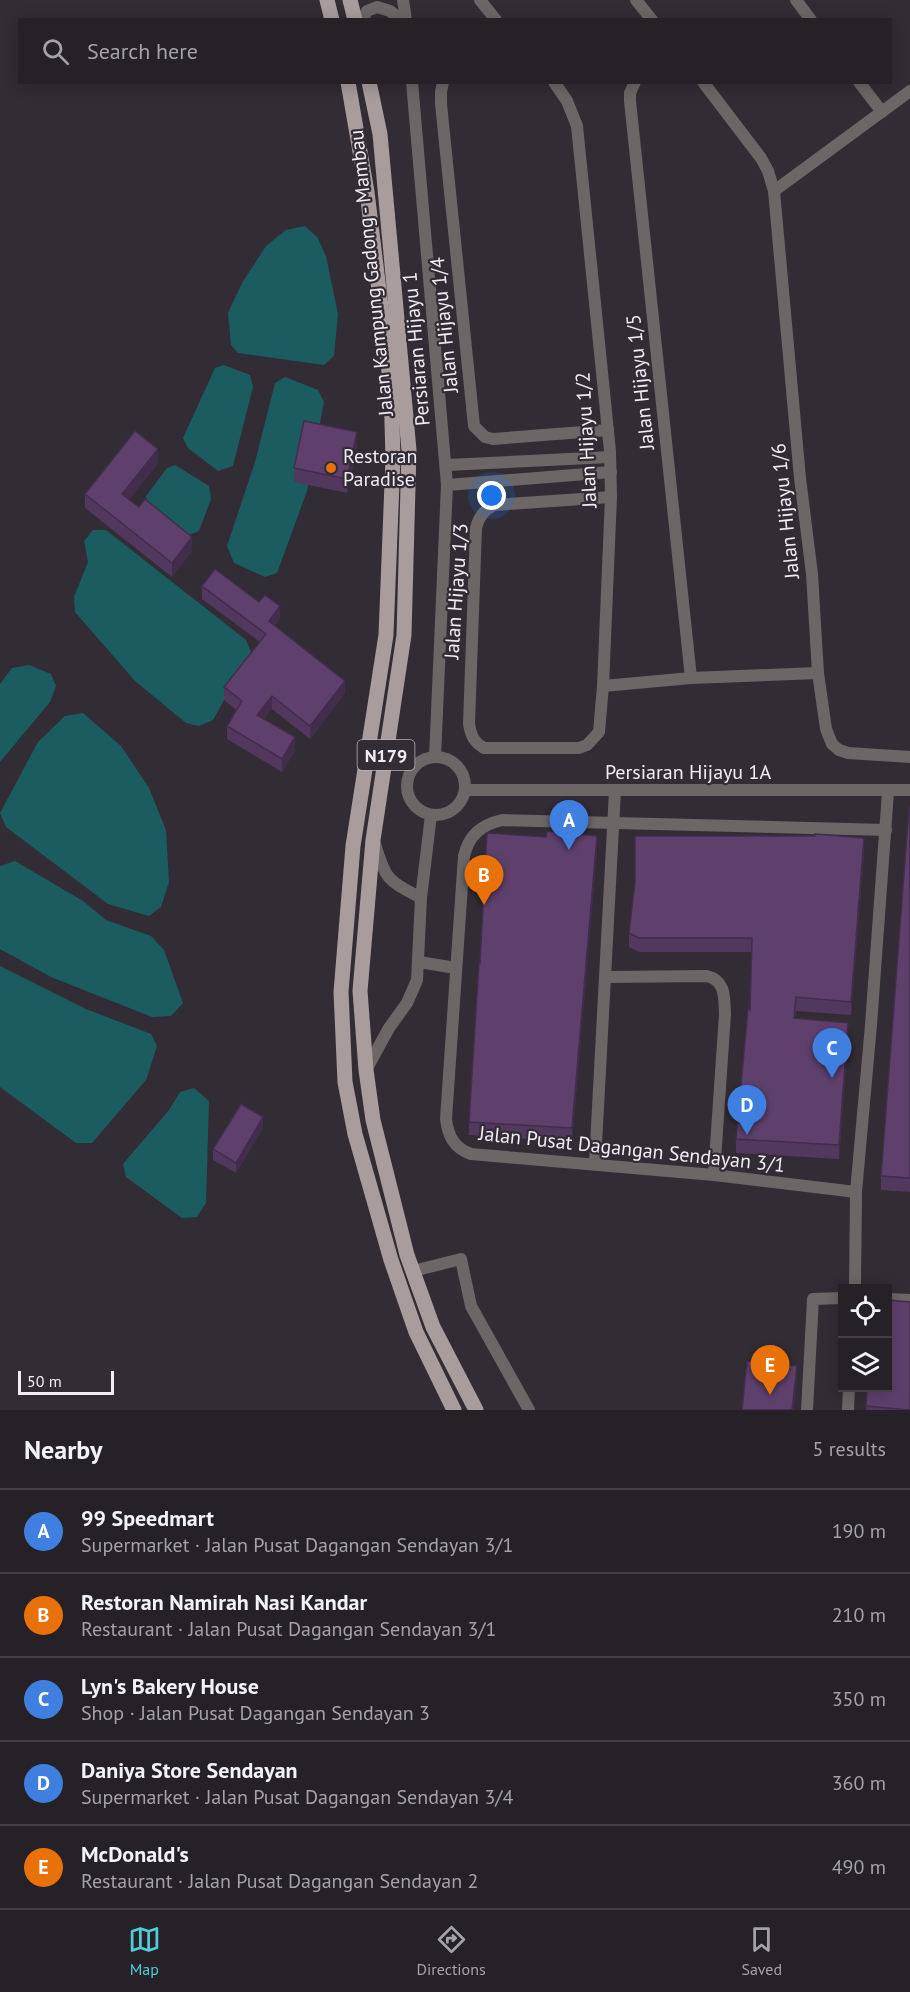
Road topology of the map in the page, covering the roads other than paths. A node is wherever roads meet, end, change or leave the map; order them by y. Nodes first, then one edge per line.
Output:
1 (327, 0) edge
2 (350, 0) edge
3 (403, 0) edge
4 (480, 0) edge
5 (636, 0) edge
6 (796, 0) edge
7 (332, 18) edge
8 (354, 18) edge
9 (363, 18) edge
10 (400, 18) edge
11 (403, 18) edge
12 (494, 18) edge
13 (650, 18) edge
14 (810, 18) edge
15 (348, 84) edge
16 (369, 84) edge
17 (412, 84) edge
18 (443, 84) edge
19 (555, 84) edge
20 (634, 84) edge
21 (705, 84) edge
22 (861, 84) edge
23 (910, 91) edge
24 (882, 112) junction
25 (774, 191) junction
26 (608, 430) junction
27 (610, 457) junction
28 (447, 465) junction
29 (611, 472) junction
30 (447, 485) junction
31 (611, 497) junction
32 (818, 673) junction
33 (691, 678) junction
34 (603, 686) junction
35 (534, 749) joint
36 (435, 757) junction
37 (910, 757) edge
38 (465, 790) junction
39 (910, 790) edge
40 (615, 792) junction
41 (888, 792) junction
42 (431, 815) junction
43 (614, 824) junction
44 (886, 830) junction
45 (373, 840) junction
46 (421, 898) junction
47 (419, 962) junction
48 (456, 968) junction
49 (606, 977) junction
50 (366, 1070) junction
51 (595, 1163) junction
52 (714, 1174) junction
53 (856, 1192) junction
54 (413, 1271) junction
55 (855, 1284) edge
56 (838, 1298) edge
57 (892, 1299) edge
58 (910, 1300) edge
59 (849, 1392) edge
60 (454, 1410) edge
61 (476, 1410) edge
62 (529, 1410) edge
63 (807, 1410) edge
64 (848, 1410) edge

1 - 7 main road
2 - 8 main road
3 - 11 street
4 - 12 street
5 - 13 street
6 - 14 street
9 - 10 street
15 - 60 main road, Jalan Kampung Gadong - Mambau / N179
16 - 45 main road, Jalan Kampung Gadong - Mambau / N179
17 - 28 street, Persiaran Hijayu 1
18 - 26 street, Jalan Hijayu 1/4
19 - 26 street, Jalan Hijayu 1/2
20 - 33 street, Jalan Hijayu 1/5
21 - 25 street, Jalan Hijayu 1/6
22 - 24 street
23 - 24 street
24 - 25 street
25 - 32 street, Jalan Hijayu 1/6
26 - 27 street, Jalan Hijayu 1/2
27 - 28 street
27 - 29 street, Jalan Hijayu 1/2
28 - 30 street, Persiaran Hijayu 1
29 - 30 street
29 - 31 street, Jalan Hijayu 1/2
30 - 36 street, Persiaran Hijayu 1
31 - 34 street, Jalan Hijayu 1/2
31 - 35 street, Jalan Hijayu 1/3
32 - 33 street
32 - 37 street, Jalan Hijayu 1/6
33 - 34 street
34 - 35 street, Jalan Hijayu 1/2
36 - 38 street
36 - 42 street
38 - 40 street, Persiaran Hijayu 1A
38 - 42 street
39 - 41 street, Persiaran Hijayu 1A
40 - 41 street, Persiaran Hijayu 1A
40 - 43 street
41 - 44 street
42 - 46 street
43 - 44 street, Jalan Pusat Dagangan Sendayan 3/1
43 - 48 street, Jalan Pusat Dagangan Sendayan 3/1
43 - 49 street
44 - 53 street
45 - 46 street
45 - 50 main road, Jalan Kampung Gadong - Mambau / N179
46 - 47 street
47 - 48 street
47 - 50 street
48 - 51 street, Jalan Pusat Dagangan Sendayan 3/1
49 - 51 street
49 - 52 street
50 - 54 main road, Jalan Kampung Gadong - Mambau / N179
51 - 52 street, Jalan Pusat Dagangan Sendayan 3/1
52 - 53 street, Jalan Pusat Dagangan Sendayan 3/1
53 - 55 street
54 - 61 main road, Jalan Kampung Gadong - Mambau / N179
54 - 62 street
56 - 63 street
57 - 58 street
59 - 64 street

